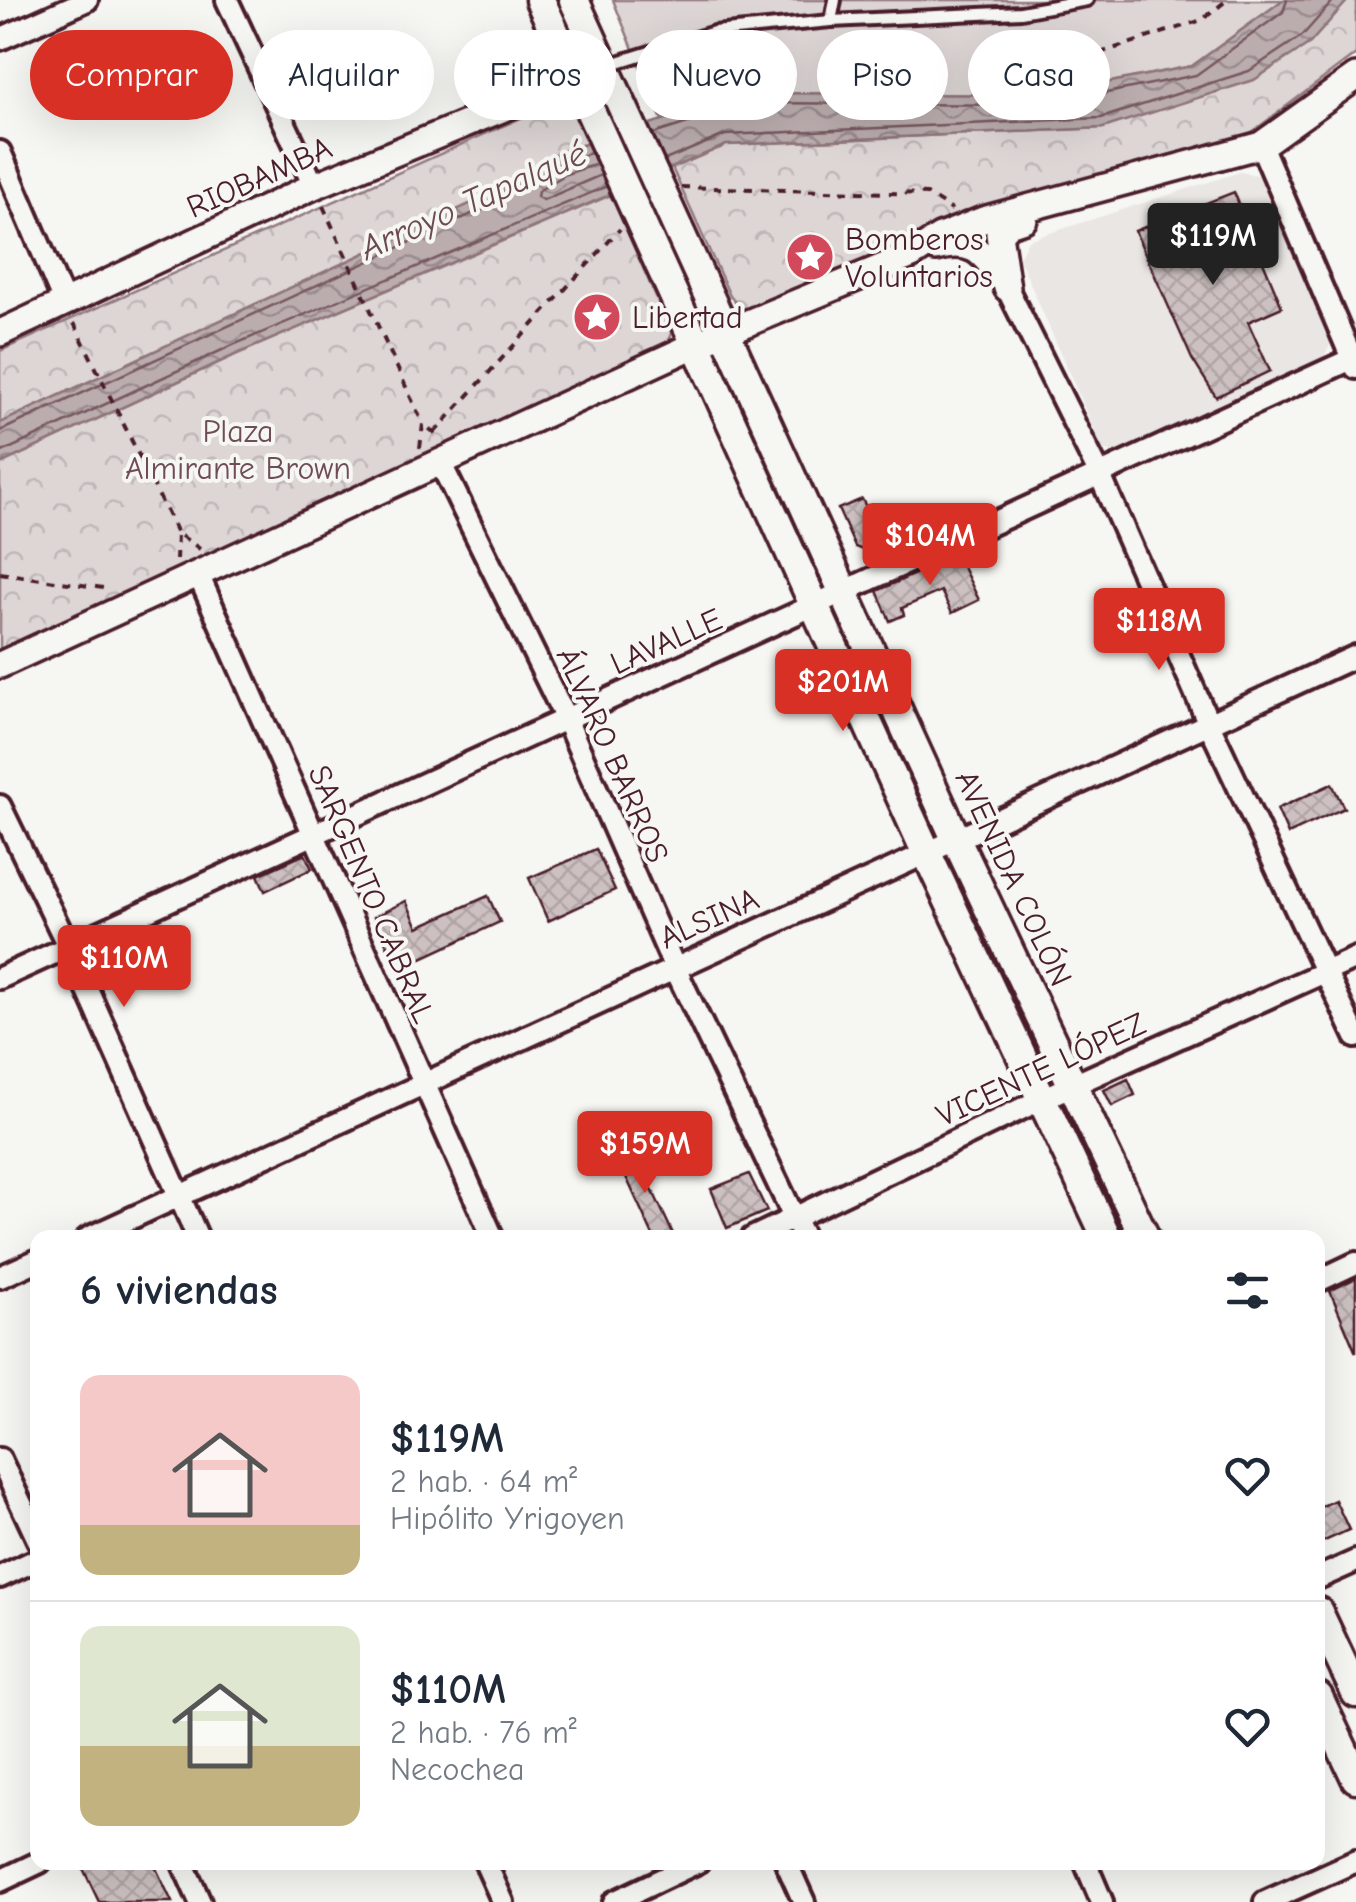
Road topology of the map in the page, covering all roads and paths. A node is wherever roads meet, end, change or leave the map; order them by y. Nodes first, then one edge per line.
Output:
1 (86, 0) edge
2 (228, 0) edge
3 (540, 0) edge
4 (574, 0) edge
5 (835, 0) edge
6 (1087, 0) edge
7 (1227, 0) edge
8 (831, 21) junction
9 (554, 30) edge
10 (587, 30) edge
11 (0, 39) edge
12 (1110, 49) edge
13 (616, 63) edge
14 (1356, 77) edge
15 (616, 94) edge
16 (487, 120) edge
17 (595, 120) edge
18 (1261, 145) junction
19 (0, 152) edge
20 (319, 196) junction
21 (1066, 199) junction
22 (677, 200) junction
23 (966, 218) dead end
24 (634, 225) junction
25 (912, 255) junction
26 (1007, 288) junction
27 (68, 310) junction
28 (726, 331) junction
29 (0, 333) edge
30 (697, 344) junction
31 (1355, 362) edge
32 (423, 424) junction
33 (434, 433) junction
34 (434, 455) junction
35 (1100, 473) junction
36 (177, 533) junction
37 (195, 569) junction
38 (0, 572) edge
39 (115, 590) dead end
40 (844, 590) junction
41 (817, 605) junction
42 (1356, 656) edge
43 (0, 665) edge
44 (566, 719) junction
45 (1209, 724) junction
46 (0, 806) edge
47 (315, 834) junction
48 (956, 841) junction
49 (927, 854) junction
50 (68, 946) junction
51 (1356, 958) edge
52 (674, 966) junction
53 (1326, 972) junction
54 (0, 978) edge
55 (1356, 1036) edge
56 (420, 1082) junction
57 (1074, 1086) junction
58 (1042, 1099) junction
59 (180, 1196) junction
60 (799, 1228) edge
61 (106, 1230) edge
62 (195, 1230) edge
63 (489, 1230) edge
64 (1103, 1230) edge
65 (1141, 1230) edge
66 (1356, 1263) edge
67 (30, 1264) edge
68 (0, 1277) edge
69 (1325, 1277) edge
70 (0, 1460) edge
71 (30, 1523) edge
72 (1356, 1561) edge
73 (30, 1562) edge
74 (1325, 1575) edge
75 (0, 1577) edge
76 (1325, 1627) edge
77 (1356, 1693) edge
78 (1325, 1711) edge
79 (1356, 1778) edge
80 (1356, 1861) edge
81 (30, 1867) edge
82 (186, 1870) edge
83 (489, 1870) edge
84 (681, 1870) edge
85 (790, 1870) edge
86 (1088, 1870) edge
87 (0, 1881) edge
88 (200, 1902) edge
89 (504, 1902) edge
90 (614, 1902) edge
91 (804, 1902) edge
92 (1102, 1902) edge
93 (1265, 1902) edge

1 - 11 street
2 - 20 street
3 - 9 main road, AVENIDA COLÓN
4 - 10 main road, AVENIDA COLÓN
5 - 8 lane
6 - 8 lane
7 - 12 path
8 - 13 lane
14 - 18 street
15 - 22 main road, AVENIDA COLÓN
16 - 20 street, RIOBAMBA
17 - 24 main road, AVENIDA COLÓN
18 - 21 street
18 - 31 street
19 - 27 street
20 - 27 street, RIOBAMBA
20 - 32 path
21 - 25 street
21 - 26 street
22 - 23 path
22 - 28 main road, AVENIDA COLÓN
24 - 30 main road, AVENIDA COLÓN
24 - 33 path
25 - 26 street
25 - 28 street
26 - 35 street
27 - 29 street, RIOBAMBA
27 - 36 path
28 - 30 street
28 - 40 main road, AVENIDA COLÓN
30 - 34 street
30 - 41 main road, AVENIDA COLÓN
31 - 35 street, LAVALLE
32 - 33 path
32 - 34 path
33 - 34 path
34 - 37 street
34 - 44 street, ÁLVARO BARROS
35 - 40 street, LAVALLE
35 - 45 street
36 - 37 path
36 - 37 path
37 - 43 street
37 - 47 street, SARGENTO CABRAL
38 - 39 path
40 - 41 street, LAVALLE
40 - 48 main road, AVENIDA COLÓN
41 - 44 street, LAVALLE
41 - 49 main road, AVENIDA COLÓN
42 - 45 street, ALSINA
44 - 47 street, LAVALLE
44 - 52 street, ÁLVARO BARROS
45 - 48 street, ALSINA
45 - 53 street
46 - 50 street
47 - 50 street, LAVALLE
47 - 56 street, SARGENTO CABRAL
48 - 49 street, ALSINA
48 - 57 main road, AVENIDA COLÓN
49 - 52 street, ALSINA
49 - 58 main road, AVENIDA COLÓN
50 - 54 street, LAVALLE
50 - 59 street
51 - 53 street, VICENTE LÓPEZ
52 - 56 street, ALSINA
52 - 60 street, ÁLVARO BARROS
53 - 55 street
53 - 57 street, VICENTE LÓPEZ
56 - 59 street, ALSINA
56 - 63 street, SARGENTO CABRAL
57 - 58 street, VICENTE LÓPEZ
57 - 65 main road, AVENIDA COLÓN
58 - 60 street, VICENTE LÓPEZ
58 - 64 main road, AVENIDA COLÓN
59 - 61 street, ALSINA
59 - 62 street
66 - 69 street
67 - 68 street
70 - 71 street
72 - 74 street
73 - 75 street
76 - 77 main road
78 - 79 main road
80 - 93 street
81 - 87 street
82 - 88 street
83 - 89 street
84 - 90 street
85 - 91 street
86 - 92 street

